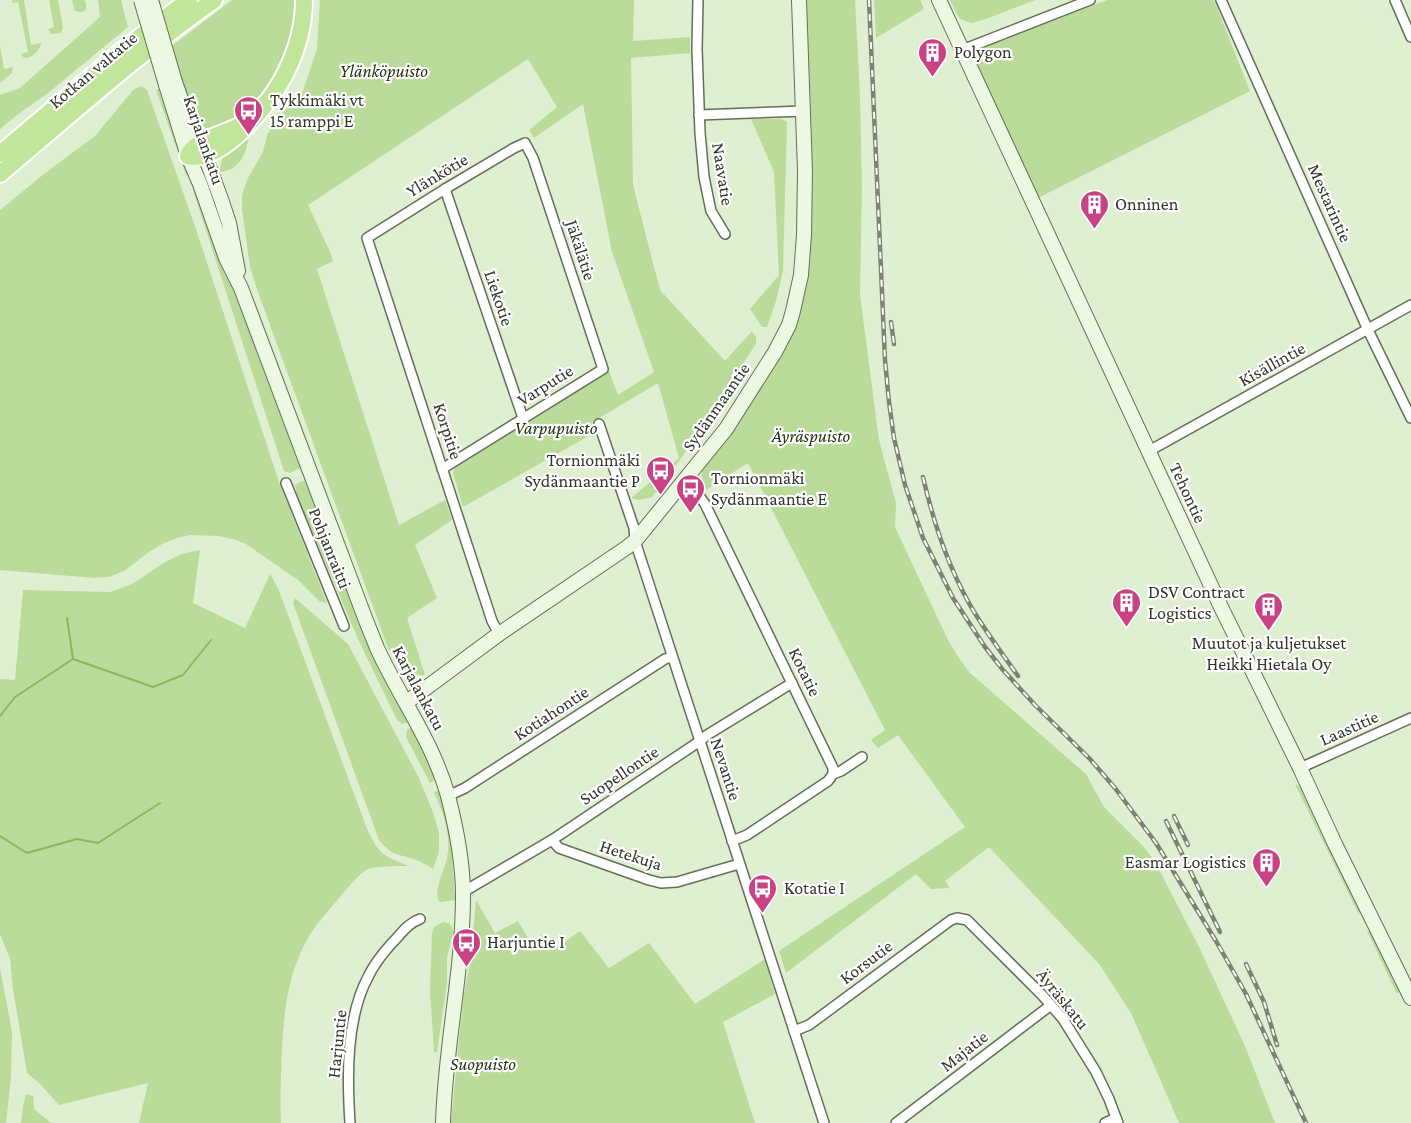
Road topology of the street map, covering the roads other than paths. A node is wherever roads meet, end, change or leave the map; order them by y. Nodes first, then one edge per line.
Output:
1 (141, 0) edge
2 (151, 0) edge
3 (189, 0) edge
4 (214, 0) edge
5 (304, 0) edge
6 (698, 0) edge
7 (799, 0) edge
8 (939, 0) edge
9 (1090, 0) edge
10 (1221, 0) edge
11 (1395, 0) edge
12 (1411, 37) edge
13 (962, 50) junction
14 (171, 83) junction
15 (804, 111) junction
16 (699, 115) junction
17 (525, 142) joint
18 (198, 152) junction
19 (0, 154) edge
20 (0, 174) edge
21 (445, 189) junction
22 (725, 234) dead end
23 (367, 238) joint
24 (1411, 305) edge
25 (1368, 330) junction
26 (603, 369) joint
27 (523, 418) junction
28 (1411, 418) edge
29 (599, 424) dead end
30 (1149, 452) junction
31 (442, 469) junction
32 (684, 482) junction
33 (285, 483) dead end
34 (635, 541) junction
35 (344, 626) dead end
36 (499, 634) junction
37 (672, 657) junction
38 (792, 682) junction
39 (407, 702) junction
40 (1411, 718) edge
41 (700, 741) junction
42 (862, 757) dead end
43 (1300, 768) junction
44 (833, 774) junction
45 (448, 796) junction
46 (552, 840) junction
47 (732, 841) junction
48 (739, 864) junction
49 (463, 892) junction
50 (957, 918) joint
51 (420, 919) dead end
52 (1411, 998) edge
53 (1051, 1005) junction
54 (794, 1031) junction
55 (1117, 1120) edge
56 (350, 1123) edge
57 (443, 1123) edge
58 (824, 1123) edge
59 (896, 1123) edge
60 (1105, 1123) edge

1 - 14 street, Karjalankatu, bridge
2 - 14 street, Karjalankatu, bridge
3 - 19 highway, Kotkan valtatie
4 - 20 highway, Kotkan valtatie
5 - 18 highway
6 - 16 street, Naavatie
7 - 15 street, Sydänmaantie
8 - 13 street, Tehontie
9 - 13 street
10 - 25 street, Mestarintie
11 - 12 street
13 - 30 street, Tehontie
14 - 18 street, Karjalankatu
15 - 16 street
15 - 32 street, Sydänmaantie
16 - 22 street, Naavatie
17 - 21 street, Ylänkötie
17 - 26 street, Jäkälätie
18 - 39 street, Karjalankatu
21 - 23 street, Ylänkötie
21 - 27 street, Liekotie
23 - 31 street, Korpitie
24 - 25 street, Kisällintie
25 - 28 street, Mestarintie
25 - 30 street, Kisällintie
26 - 27 street, Varputie
27 - 31 street, Varputie
29 - 34 street, Nevantie
30 - 43 street, Tehontie
31 - 36 street, Korpitie
32 - 34 street, Sydänmaantie
32 - 38 street, Kotatie
33 - 35 street, Pohjanraitti
34 - 36 street, Sydänmaantie
34 - 37 street, Nevantie
36 - 39 street, Sydänmaantie
37 - 41 street, Nevantie
37 - 45 street, Kotiahontie
38 - 41 street, Suopellontie
38 - 44 street, Kotatie
39 - 45 street, Karjalankatu
40 - 43 street, Laastitie
41 - 46 street, Suopellontie
41 - 47 street, Nevantie
42 - 44 street
43 - 52 street, Tehontie
44 - 47 street
45 - 49 street, Karjalankatu
46 - 48 street, Hetekuja
46 - 49 street, Suopellontie
47 - 48 street, Nevantie
48 - 54 street, Nevantie
49 - 57 street, Karjalankatu
50 - 53 street, Äyräskatu
50 - 54 street, Korsutie
51 - 56 street, Harjuntie
53 - 55 street, Äyräskatu
53 - 59 street, Majatie
54 - 58 street, Nevantie
55 - 60 street

